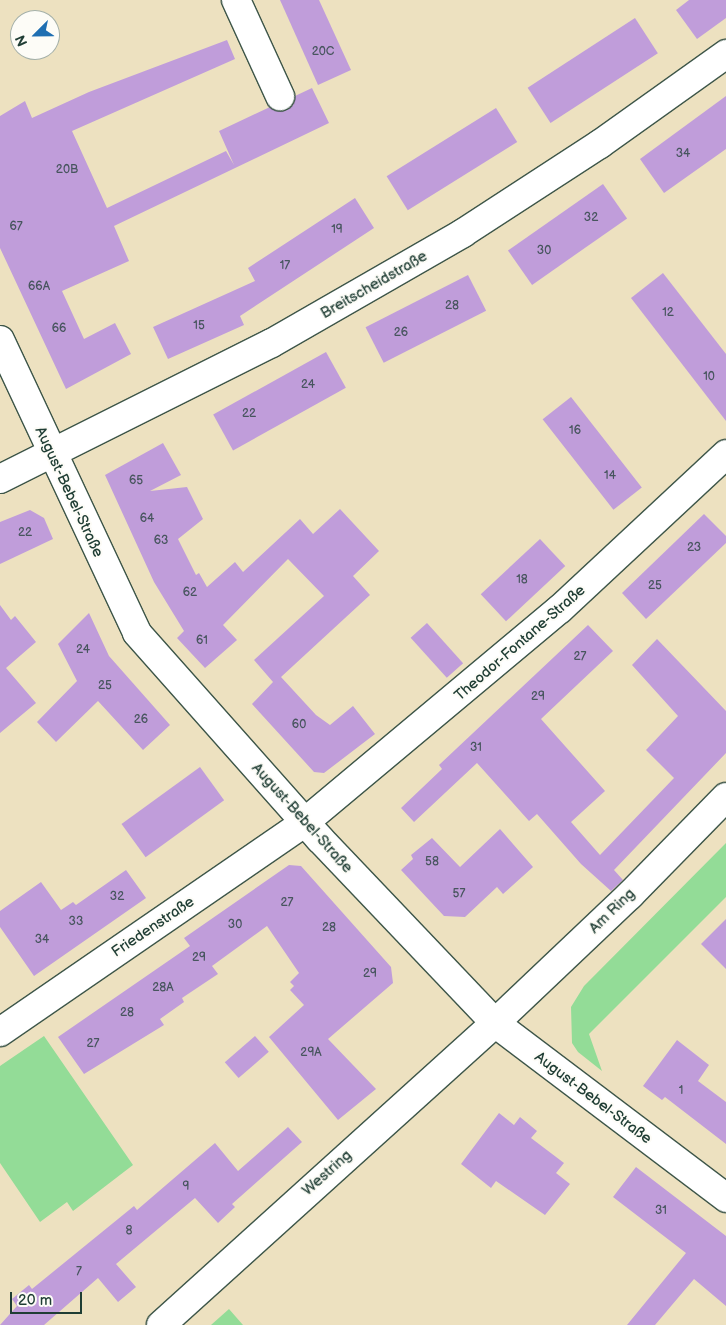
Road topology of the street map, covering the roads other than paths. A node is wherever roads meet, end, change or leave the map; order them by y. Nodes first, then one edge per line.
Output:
1 (236, 0) edge
2 (726, 54) edge
3 (280, 96) dead end
4 (0, 340) edge
5 (52, 454) junction
6 (726, 454) edge
7 (0, 478) edge
8 (726, 797) edge
9 (305, 822) junction
10 (494, 1023) junction
11 (0, 1032) edge
12 (726, 1198) edge
13 (161, 1325) edge

1 - 3 street
2 - 5 street, Breitscheidstraße
4 - 5 street, August-Bebel-Straße
5 - 7 street, Breitscheidstraße
5 - 9 street, August-Bebel-Straße
6 - 9 street, Theodor-Fontane-Straße
8 - 10 street, Am Ring
9 - 10 street, August-Bebel-Straße
9 - 11 street, Friedenstraße
10 - 12 street, August-Bebel-Straße
10 - 13 street, Westring

